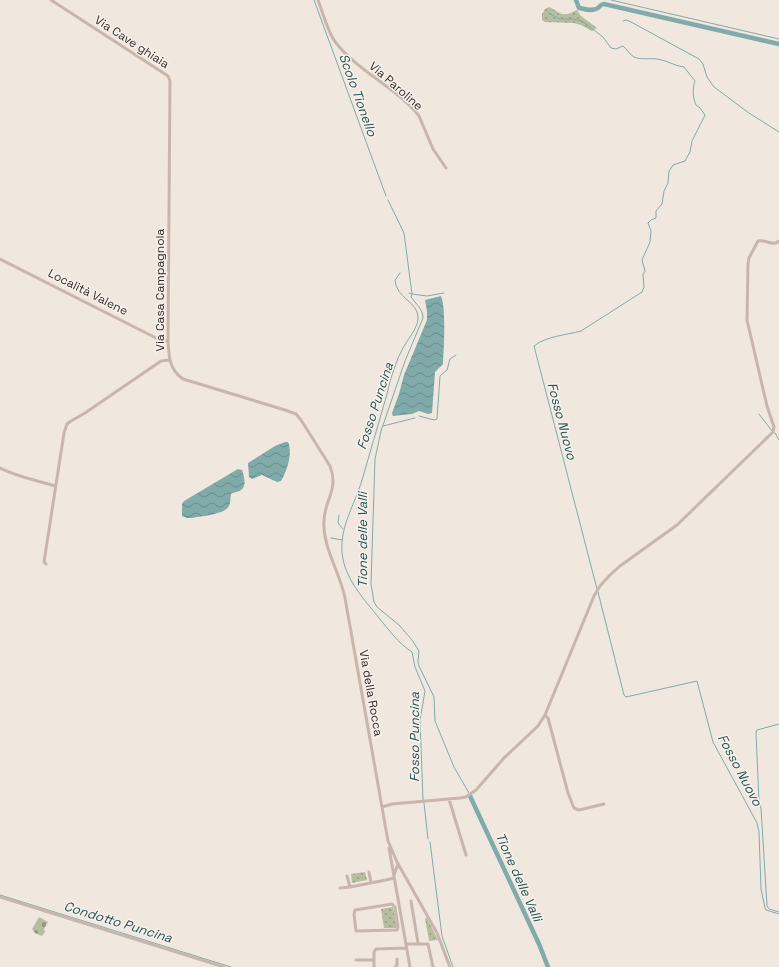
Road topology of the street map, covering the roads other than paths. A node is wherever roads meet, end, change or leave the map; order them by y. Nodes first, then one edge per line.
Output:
1 (51, 0) edge
2 (318, 0) edge
3 (171, 93) joint
4 (446, 168) dead end
5 (779, 241) edge
6 (0, 258) edge
7 (168, 341) junction
8 (169, 360) junction
9 (302, 420) joint
10 (0, 468) edge
11 (55, 486) junction
12 (46, 564) dead end
13 (545, 716) junction
14 (449, 799) junction
15 (604, 804) dead end
16 (382, 807) junction
17 (389, 845) junction
18 (466, 855) dead end
19 (398, 863) junction
20 (393, 868) junction
21 (369, 872) dead end
22 (403, 872) junction
23 (348, 876) dead end
24 (394, 878) junction
25 (371, 883) junction
26 (350, 887) junction
27 (340, 888) dead end
28 (0, 897) edge
29 (411, 901) dead end
30 (401, 915) junction
31 (397, 916) junction
32 (406, 944) junction
33 (418, 944) junction
34 (406, 948) junction
35 (397, 959) dead end
36 (356, 960) dead end
37 (374, 960) junction
38 (224, 967) edge
39 (374, 967) edge
40 (395, 967) edge
41 (410, 967) edge
42 (433, 967) edge
43 (450, 967) edge

1 - 3 street, Via Cave ghiaia
2 - 4 street, Via Paroline
3 - 7 street, Via Casa Campagnola
5 - 13 street
6 - 7 street, Località Valene
7 - 8 street, Via Casa Campagnola
8 - 9 street, Via Casa Campagnola
8 - 11 street
9 - 16 street, Via della Rocca
10 - 11 street
11 - 12 street
13 - 14 street
13 - 15 street
14 - 16 street
14 - 18 street
16 - 17 street, Via della Rocca
17 - 19 street, Via della Rocca
17 - 20 street
19 - 20 street
19 - 22 street, Via della Rocca
19 - 24 street
20 - 24 street
21 - 25 street
22 - 24 street
22 - 43 street, Via della Rocca
23 - 26 street
24 - 25 street
24 - 30 street
25 - 26 street
26 - 27 street
28 - 38 street
29 - 33 street
30 - 31 street
30 - 32 street
31 - 31 street
32 - 33 street
32 - 34 street
33 - 42 street
34 - 37 street
34 - 41 street
35 - 40 street
36 - 37 street
37 - 39 street

